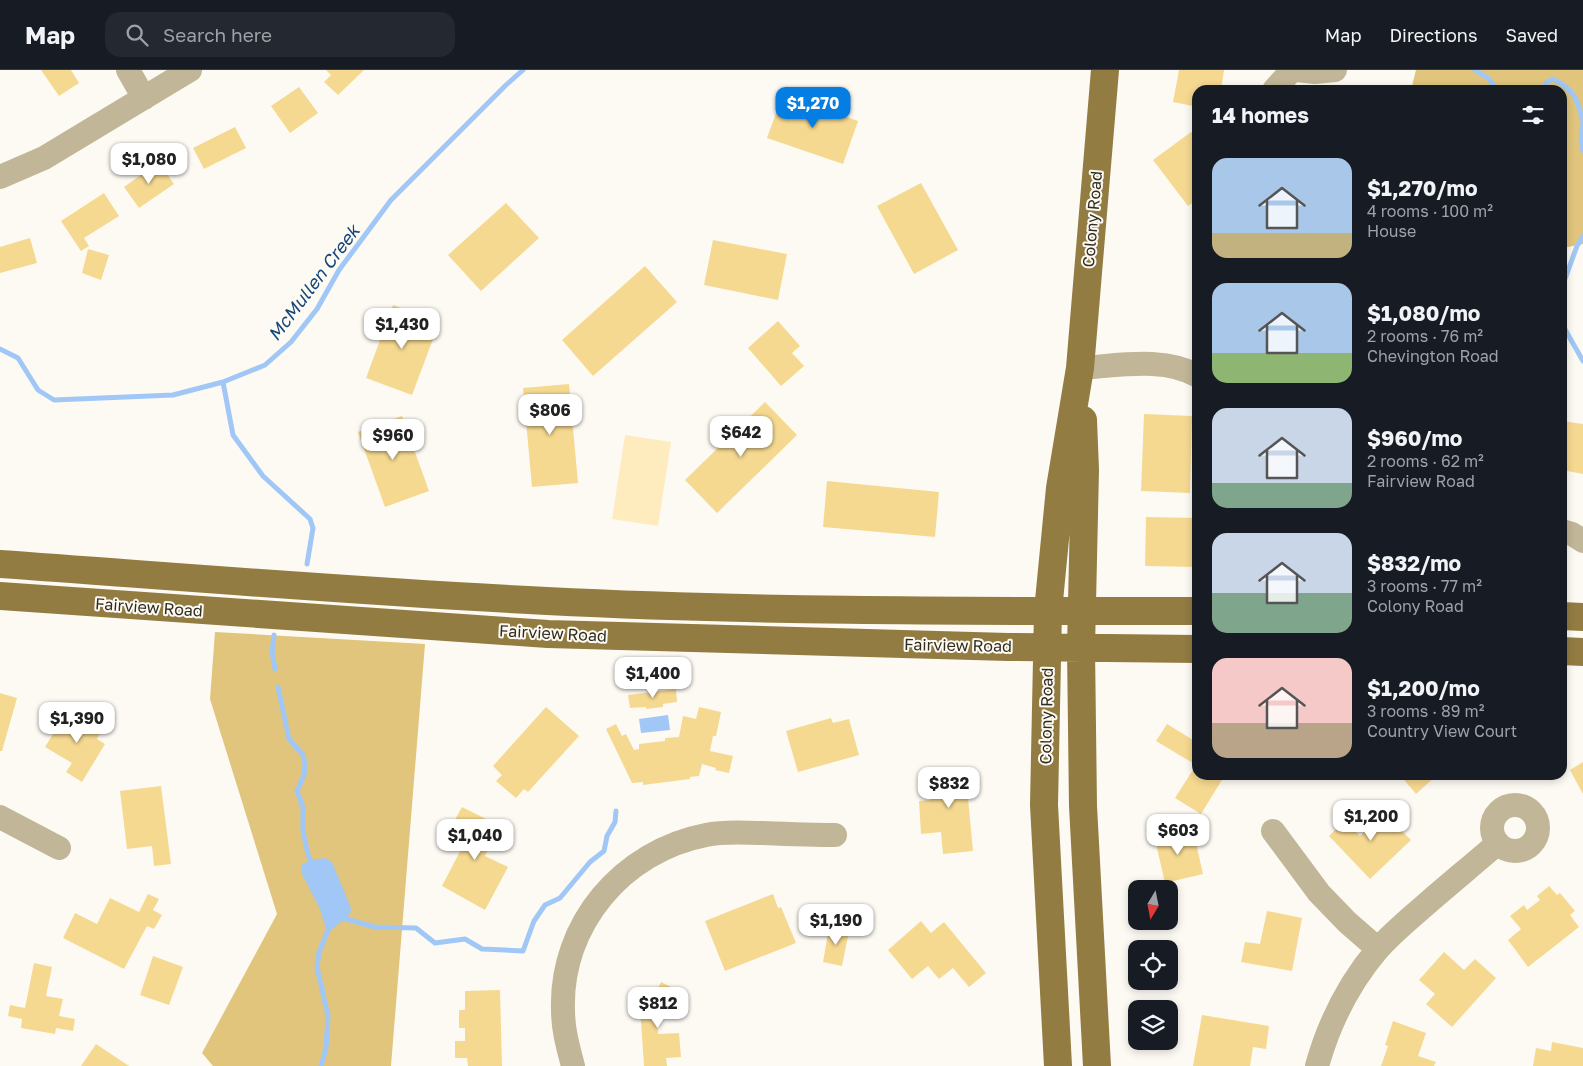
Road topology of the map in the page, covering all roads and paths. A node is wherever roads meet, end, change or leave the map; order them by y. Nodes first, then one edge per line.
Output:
1 (128, 70) edge
2 (190, 70) edge
3 (1105, 70) edge
4 (1292, 70) edge
5 (1296, 70) edge
6 (1336, 70) edge
7 (1278, 85) edge
8 (144, 98) junction
9 (0, 178) edge
10 (1080, 368) junction
11 (1192, 374) edge
12 (1567, 532) edge
13 (1583, 541) edge
14 (0, 564) edge
15 (0, 596) edge
16 (1082, 611) junction
17 (1192, 611) edge
18 (1048, 612) junction
19 (1567, 616) edge
20 (1583, 617) edge
21 (1047, 647) junction
22 (1081, 648) junction
23 (1192, 649) edge
24 (1567, 651) edge
25 (1583, 652) edge
26 (0, 817) edge
27 (1273, 831) dead end
28 (835, 835) dead end
29 (1498, 843) dead end
30 (59, 848) dead end
31 (1378, 949) junction
32 (573, 1066) edge
33 (1058, 1066) edge
34 (1097, 1066) edge
35 (1317, 1066) edge

1 - 8 street
2 - 8 street
3 - 10 main road, Colony Road
4 - 7 street
5 - 6 street
8 - 9 street
10 - 11 street
10 - 16 main road, Colony Road
10 - 18 main road, Colony Road
12 - 13 street
14 - 18 main road, Fairview Road
15 - 21 main road, Fairview Road
16 - 17 main road, Fairview Road
16 - 18 main road, Fairview Road
16 - 22 main road, Colony Road
18 - 21 main road, Colony Road
19 - 20 main road
21 - 22 main road, Fairview Road
21 - 33 main road, Colony Road
22 - 23 main road, Fairview Road
22 - 34 main road, Colony Road
24 - 25 main road
26 - 30 street
27 - 31 street
28 - 32 street
29 - 31 street
31 - 35 street

